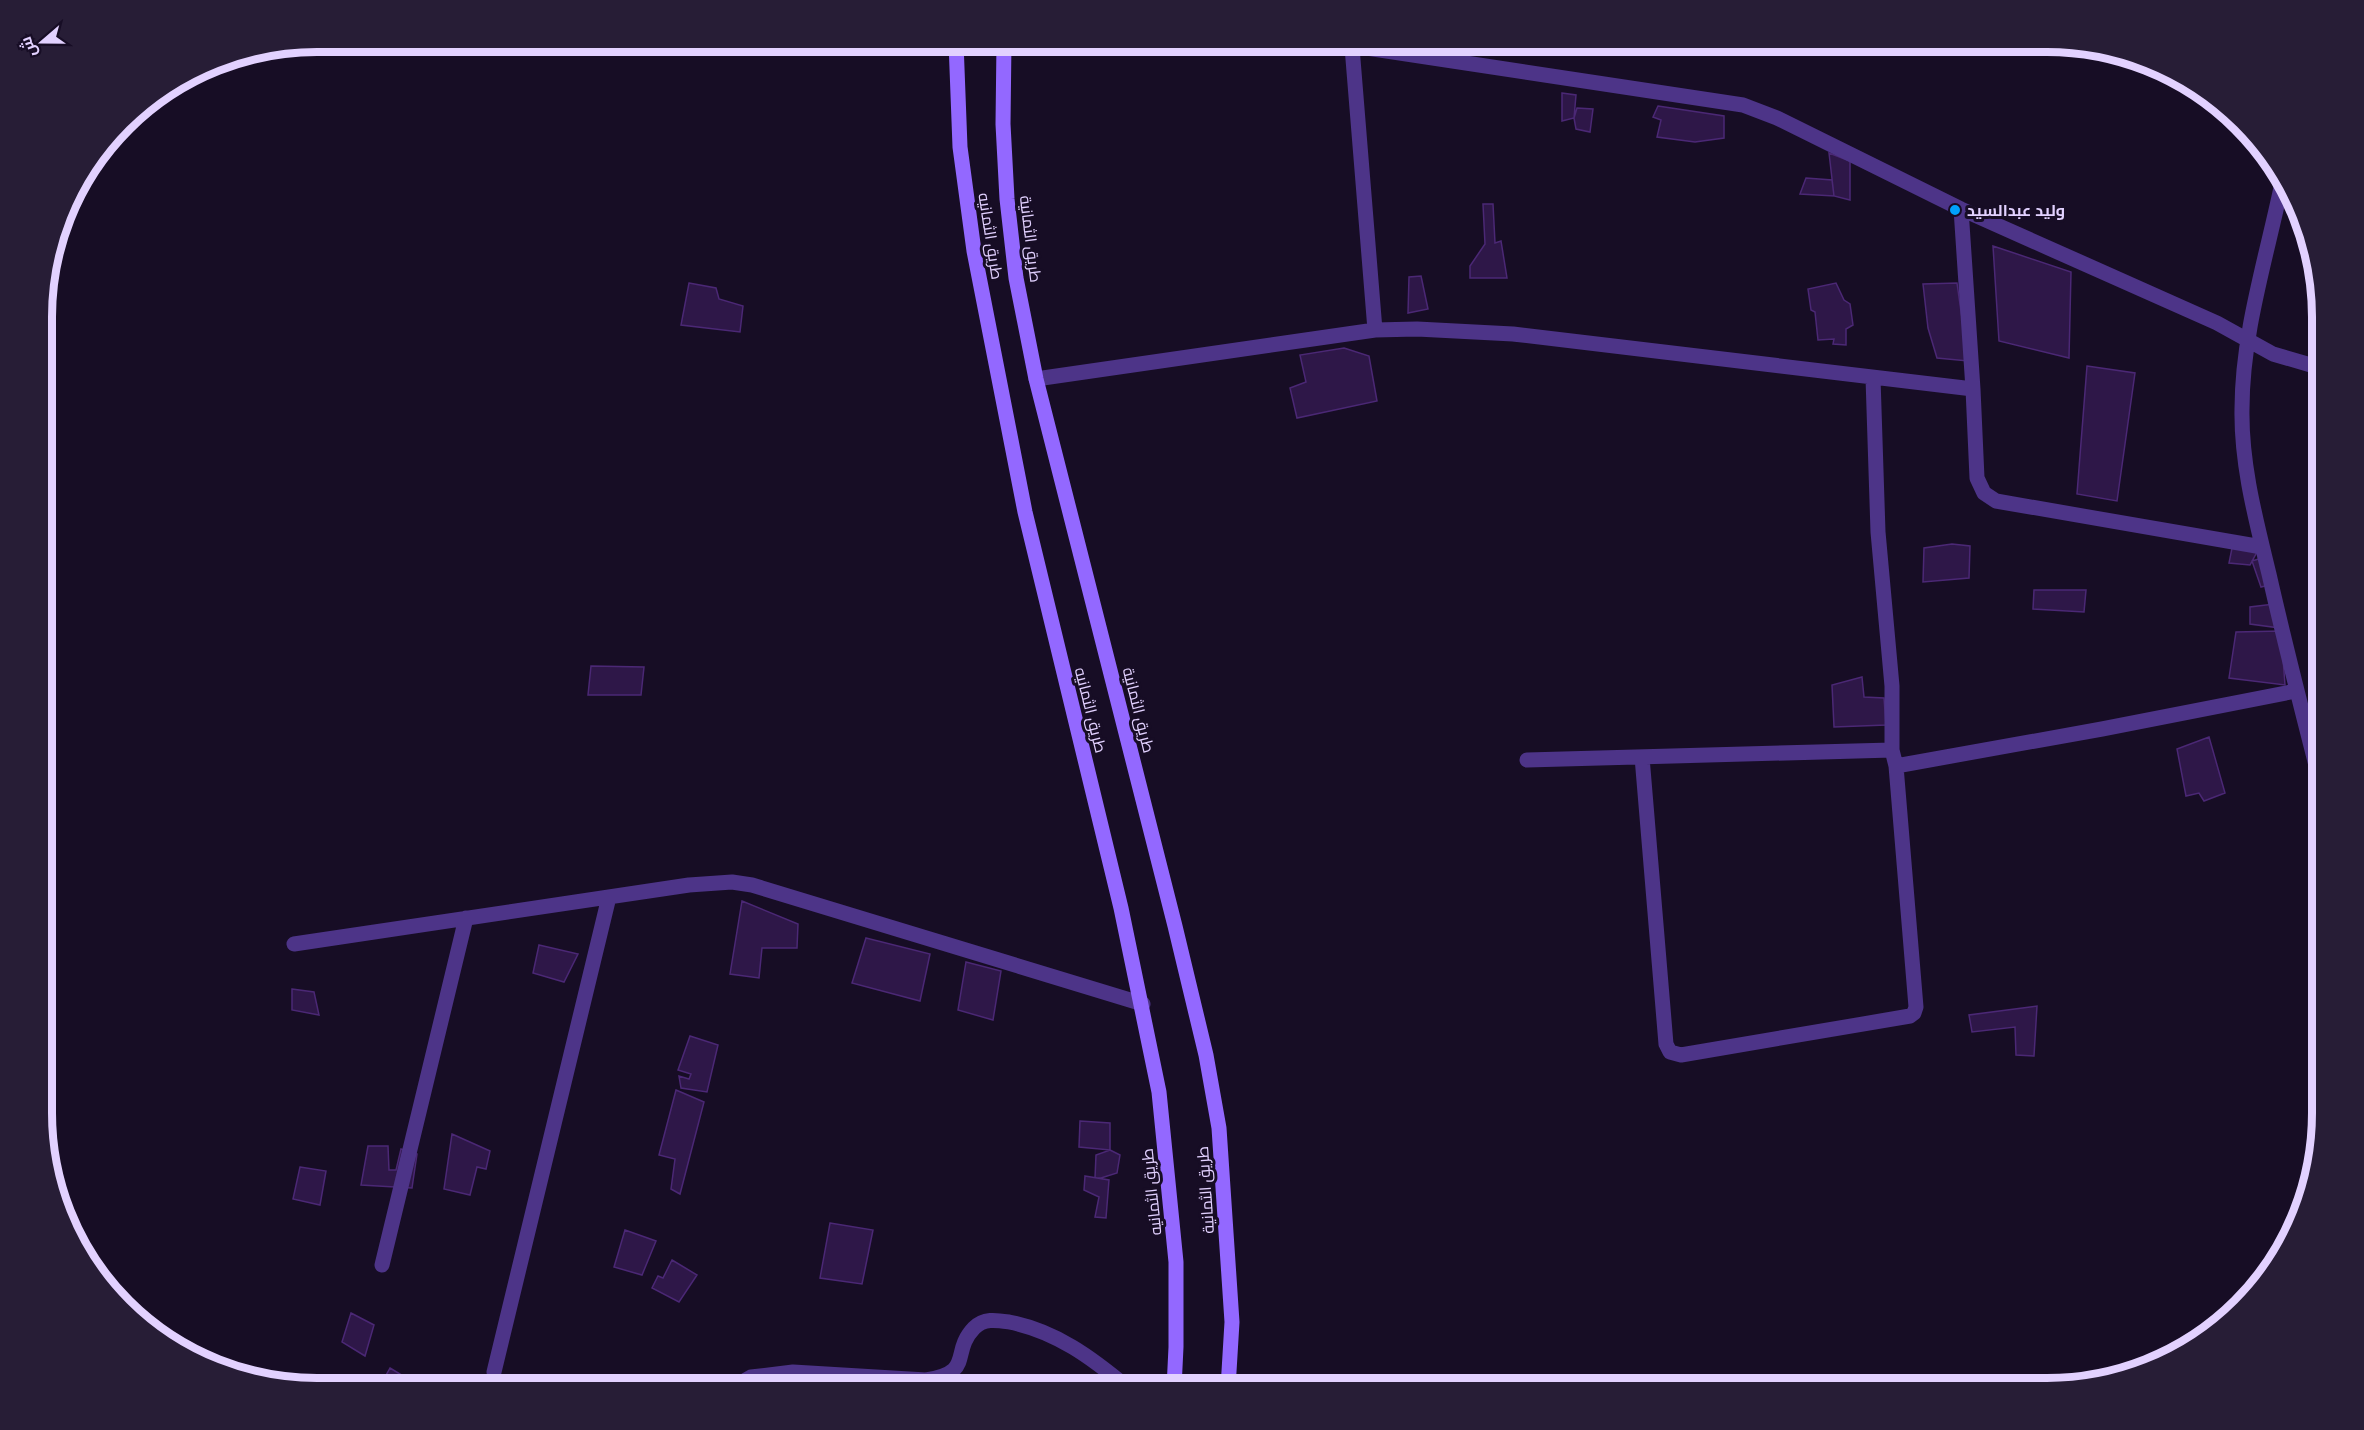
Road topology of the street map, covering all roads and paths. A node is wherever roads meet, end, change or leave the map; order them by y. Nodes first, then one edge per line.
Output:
1 (956, 52) edge
2 (1004, 52) edge
3 (1352, 52) edge
4 (1386, 52) edge
5 (2280, 192) edge
6 (1961, 209) junction
7 (1375, 330) junction
8 (2248, 339) junction
9 (2312, 365) edge
10 (1873, 378) junction
11 (1036, 380) junction
12 (1973, 389) junction
13 (2262, 547) junction
14 (2296, 691) junction
15 (1892, 750) junction
16 (2312, 751) edge
17 (1642, 757) junction
18 (1527, 760) dead end
19 (1896, 766) junction
20 (609, 897) junction
21 (466, 918) junction
22 (294, 944) dead end
23 (1143, 1004) junction
24 (382, 1265) dead end
25 (494, 1372) dead end
26 (749, 1378) edge
27 (893, 1378) edge
28 (939, 1378) edge
29 (1116, 1378) edge
30 (1174, 1378) edge
31 (1229, 1378) edge

1 - 23 street, طريق الثمانيه
2 - 11 street, طريق الثمانية
3 - 7 street
4 - 6 street
5 - 8 street
6 - 8 street
6 - 12 street
7 - 10 street
7 - 11 street
8 - 9 street
8 - 13 street
10 - 12 street
10 - 15 street
11 - 31 street, طريق الثمانية
12 - 13 street
13 - 14 street
14 - 16 street
14 - 19 street
15 - 17 street
15 - 19 street
17 - 18 street
17 - 19 street
20 - 21 street
20 - 23 street
20 - 25 street
21 - 22 street
21 - 24 street
23 - 30 street, طريق الثمانيه
26 - 27 street
28 - 29 street

